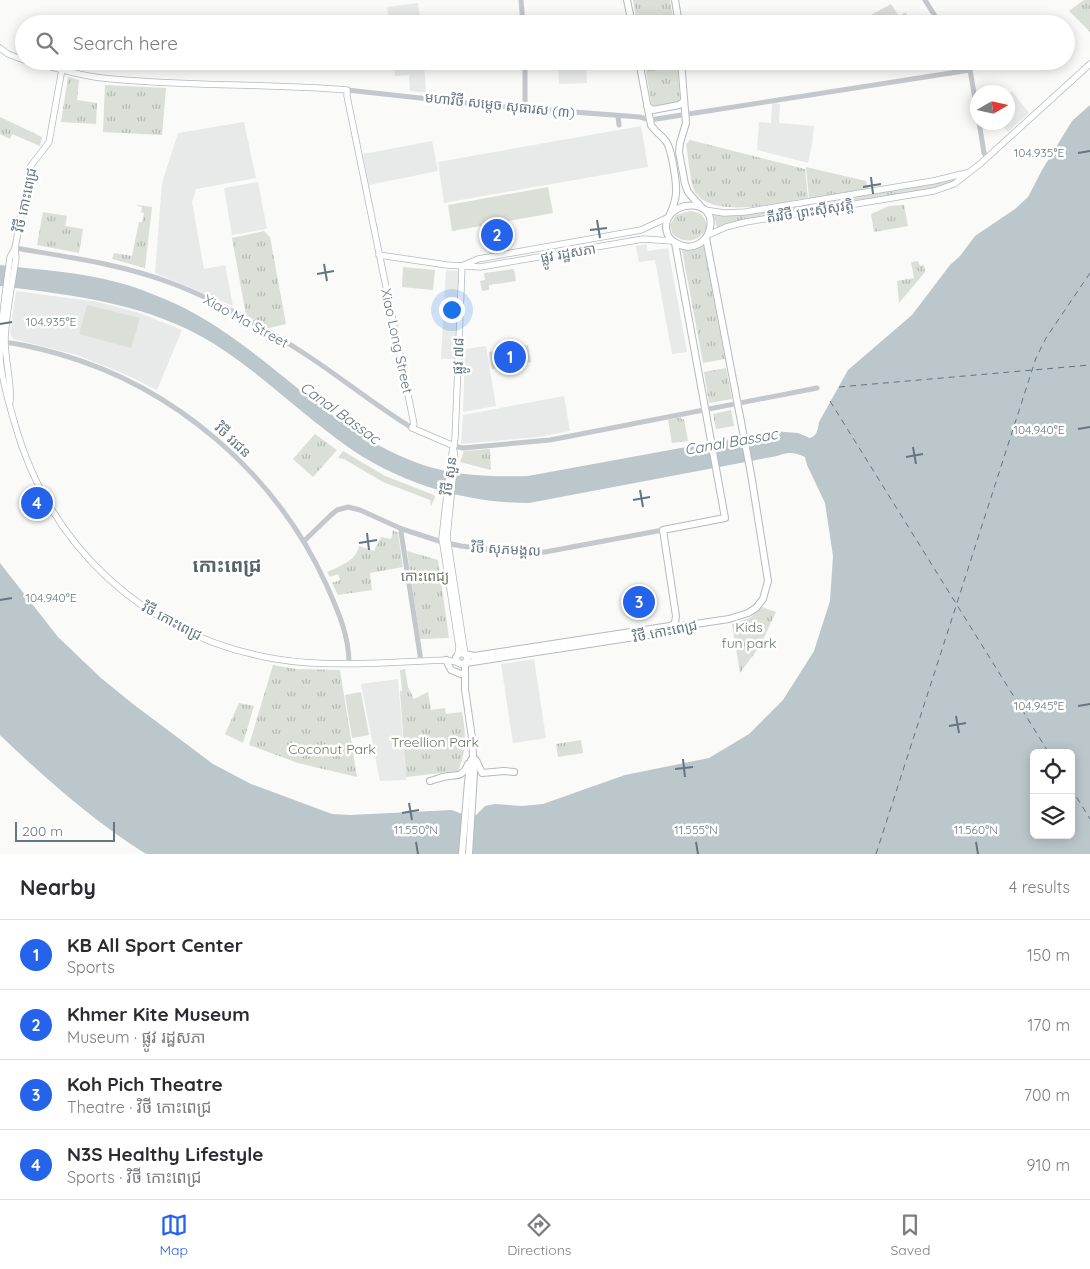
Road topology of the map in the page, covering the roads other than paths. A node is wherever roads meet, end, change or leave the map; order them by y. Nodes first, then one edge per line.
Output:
1 (521, 0) edge
2 (627, 0) edge
3 (675, 0) edge
4 (925, 0) edge
5 (522, 15) edge
6 (630, 15) edge
7 (678, 15) edge
8 (934, 15) edge
9 (0, 48) edge
10 (15, 57) edge
11 (1090, 64) edge
12 (62, 70) edge
13 (66, 70) edge
14 (525, 70) edge
15 (641, 70) edge
16 (682, 70) edge
17 (970, 70) joint
18 (973, 85) edge
19 (347, 90) junction
20 (684, 101) junction
21 (647, 106) junction
22 (525, 108) junction
23 (685, 114) junction
24 (618, 116) junction
25 (650, 120) junction
26 (618, 125) dead end
27 (980, 130) edge
28 (987, 158) junction
29 (957, 178) junction
30 (812, 201) junction
31 (703, 209) junction
32 (814, 211) junction
33 (669, 215) junction
34 (707, 237) junction
35 (674, 242) junction
36 (15, 248) junction
37 (379, 255) junction
38 (462, 266) junction
39 (3, 342) edge
40 (817, 388) dead end
41 (737, 404) junction
42 (706, 410) junction
43 (412, 428) junction
44 (454, 446) junction
45 (402, 529) junction
46 (663, 530) junction
47 (304, 542) junction
48 (445, 543) junction
49 (462, 659) junction
50 (446, 660) junction
51 (420, 661) junction
52 (349, 663) junction
53 (461, 674) junction
54 (465, 689) junction
55 (473, 751) junction
56 (514, 772) dead end
57 (430, 781) dead end
58 (471, 788) junction
59 (462, 854) edge
60 (468, 854) edge

1 - 5 street
2 - 6 main road
3 - 7 main road
4 - 8 street
9 - 10 main road
11 - 28 main road, តីរវិថី ព្រះស៊ីសុវត្តិ
12 - 36 main road, វិថី កោះពេជ្រ
13 - 19 main road, មហាវិថី សម្តេច សុធារស (៣)
14 - 22 street
15 - 21 main road
16 - 20 main road
17 - 18 street
17 - 23 street, មហាវិថី សម្តេច សុធារស (៣)
19 - 22 street, មហាវិថី សម្តេច សុធារស (៣)
19 - 37 main road, Xiao Long Street
20 - 21 main road
20 - 23 main road
21 - 25 main road
22 - 24 street, មហាវិថី សម្តេច សុធារស (៣)
23 - 25 street, មហាវិថី សម្តេច សុធារស (៣)
23 - 31 main road
24 - 25 street, មហាវិថី សម្តេច សុធារស (៣)
24 - 26 street
25 - 33 main road
27 - 28 street
28 - 29 main road, តីរវិថី ព្រះស៊ីសុវត្តិ
29 - 30 main road, តីរវិថី ព្រះស៊ីសុវត្តិ
29 - 32 main road, តីរវិថី ព្រះស៊ីសុវត្តិ
30 - 31 main road, តីរវិថី ព្រះស៊ីសុវត្តិ
30 - 32 main road
31 - 33 main road
31 - 34 main road
32 - 34 main road, តីរវិថី ព្រះស៊ីសុវត្តិ
33 - 35 main road
33 - 38 main road, ផ្លូវ រដ្ឋសភា
34 - 35 main road
34 - 41 main road, វិថី កោះពេជ្រ
35 - 38 main road, ផ្លូវ រដ្ឋសភា
35 - 42 main road
36 - 39 main road, វិថី កោះពេជ្រ
36 - 43 street, Xiao Ma Street
37 - 38 main road, ផ្លូវ រដ្ឋសភា
37 - 43 main road, Xiao Long Street
38 - 44 main road, ផ្លូវ ៧៨
39 - 47 street, វិថី វរជន
39 - 52 main road, វិថី កោះពេជ្រ
40 - 41 street
41 - 42 street
41 - 49 main road, វិថី កោះពេជ្រ
42 - 44 street
42 - 46 main road, វិថី សុភមង្គល
43 - 44 main road, Xiao Ma Street
44 - 48 main road, វិថី សួន
45 - 47 street, វិថី សុភមង្គល
45 - 48 street, វិថី សុភមង្គល
45 - 51 street
46 - 48 street, វិថី សុភមង្គល
46 - 49 main road, វិថី កោះពេជ្រ
47 - 52 street, វិថី វរជន
48 - 49 main road, វិថី សួន
49 - 50 main road, វិថី កោះពេជ្រ
49 - 53 main road, វិថី សួន
49 - 54 main road, វិថី សួន
50 - 51 main road, វិថី កោះពេជ្រ
50 - 53 main road
51 - 52 main road, វិថី កោះពេជ្រ
53 - 54 main road, វិថី សួន
54 - 55 main road, វិថី សួន
55 - 56 main road
55 - 57 main road
55 - 58 main road
58 - 59 main road
58 - 60 main road

